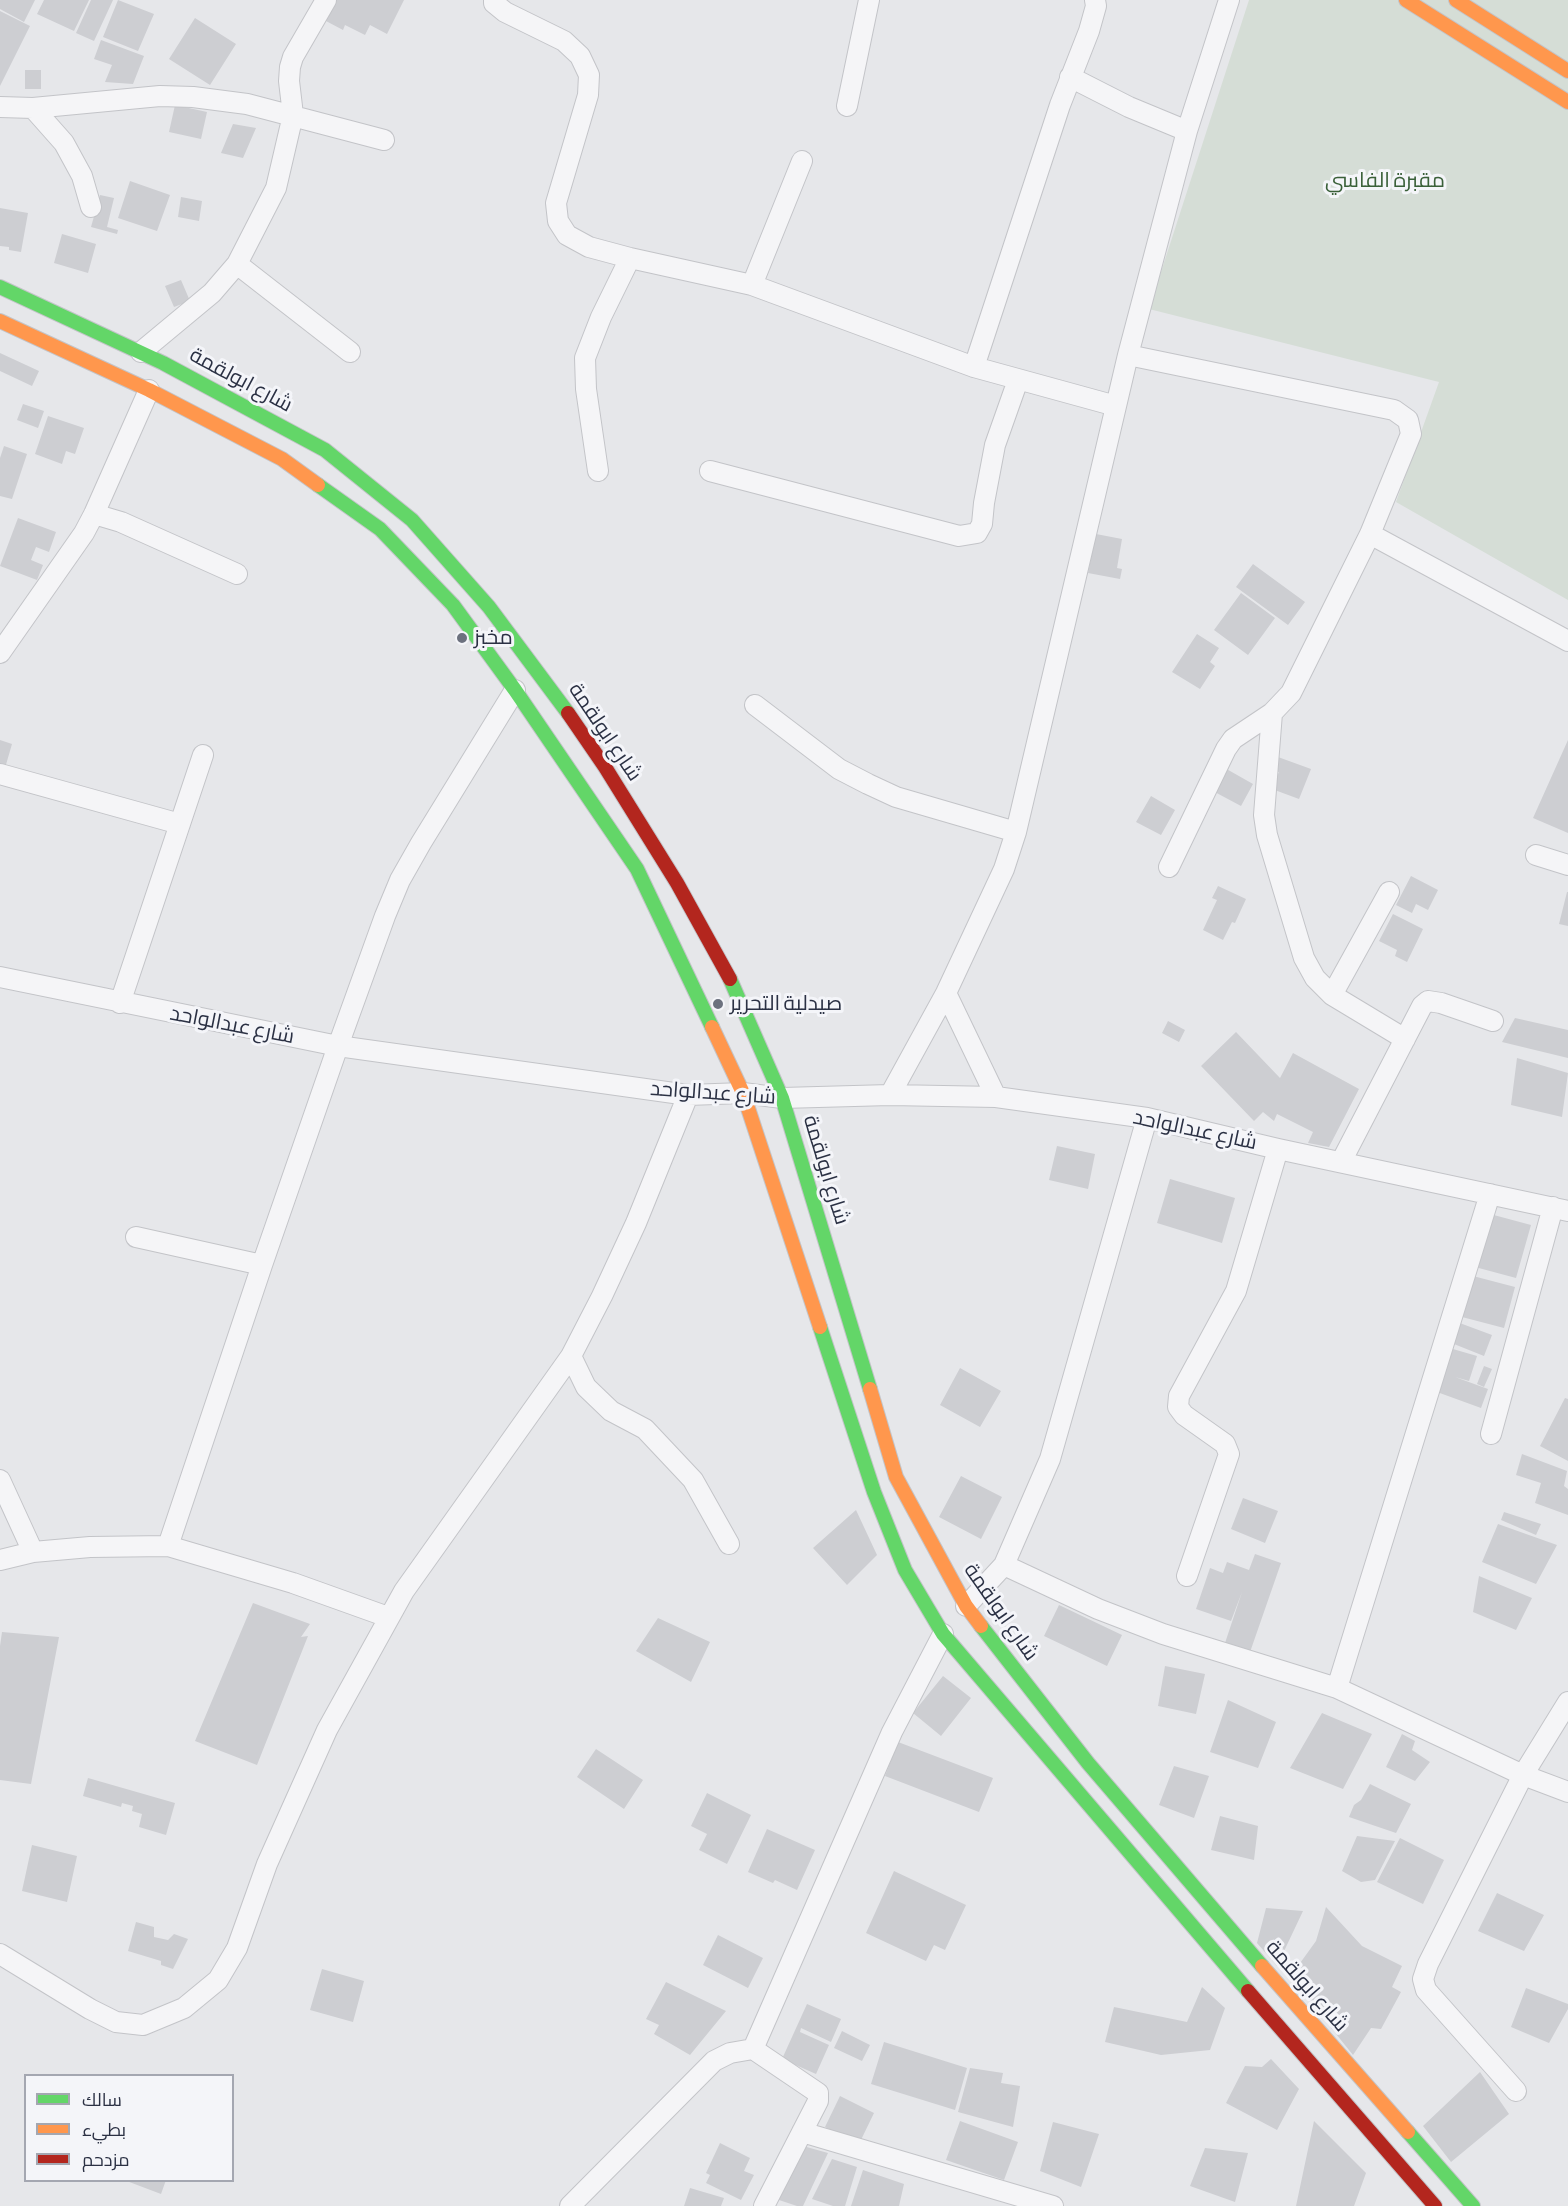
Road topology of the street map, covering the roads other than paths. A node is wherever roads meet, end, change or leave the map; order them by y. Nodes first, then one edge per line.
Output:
1 (326, 0) edge
2 (494, 0) edge
3 (869, 0) edge
4 (1095, 0) edge
5 (1229, 0) edge
6 (1406, 0) edge
7 (1456, 0) edge
8 (1568, 71) edge
9 (1070, 77) junction
10 (1568, 102) edge
11 (0, 106) edge
12 (846, 106) dead end
13 (33, 108) junction
14 (294, 115) junction
15 (1187, 131) junction
16 (384, 140) dead end
17 (802, 161) dead end
18 (91, 207) dead end
19 (630, 258) junction
20 (237, 264) junction
21 (752, 285) junction
22 (0, 287) edge
23 (0, 321) edge
24 (141, 352) junction
25 (350, 352) dead end
26 (1128, 355) junction
27 (974, 367) junction
28 (1018, 380) junction
29 (148, 390) junction
30 (1116, 406) junction
31 (598, 471) dead end
32 (710, 471) dead end
33 (94, 514) junction
34 (1370, 534) junction
35 (237, 574) dead end
36 (1568, 641) edge
37 (0, 654) edge
38 (515, 690) junction
39 (755, 705) dead end
40 (1272, 713) junction
41 (203, 755) dead end
42 (0, 774) edge
43 (180, 824) junction
44 (1016, 832) junction
45 (1536, 855) dead end
46 (1568, 865) edge
47 (1169, 867) dead end
48 (1389, 892) dead end
49 (0, 977) edge
50 (946, 993) junction
51 (1332, 995) junction
52 (120, 1003) junction
53 (1493, 1021) dead end
54 (1405, 1039) junction
55 (338, 1046) junction
56 (743, 1093) junction
57 (688, 1095) junction
58 (890, 1095) junction
59 (996, 1096) junction
60 (782, 1098) junction
61 (1147, 1118) junction
62 (1278, 1149) junction
63 (1341, 1162) junction
64 (1490, 1194) junction
65 (1560, 1209) edge
66 (136, 1237) dead end
67 (262, 1265) junction
68 (571, 1356) junction
69 (1491, 1434) dead end
70 (0, 1480) edge
71 (729, 1544) dead end
72 (168, 1546) junction
73 (33, 1552) junction
74 (0, 1560) edge
75 (1004, 1565) junction
76 (1187, 1576) dead end
77 (966, 1606) junction
78 (388, 1617) junction
79 (943, 1634) junction
80 (1337, 1688) junction
81 (1568, 1702) edge
82 (1523, 1775) junction
83 (1568, 1792) edge
84 (0, 1954) edge
85 (753, 2049) junction
86 (1515, 2091) dead end
87 (802, 2132) junction
88 (570, 2206) edge
89 (764, 2206) edge
90 (1053, 2206) edge
91 (1436, 2206) edge
92 (1473, 2206) edge

1 - 14 street
2 - 19 street
3 - 12 street
4 - 9 street
5 - 15 street
6 - 10 street
7 - 8 street
9 - 15 street
9 - 27 street
11 - 13 street
13 - 14 street
13 - 18 street
14 - 16 street
14 - 20 street
15 - 26 street
17 - 21 street
19 - 21 street
19 - 31 street
20 - 24 street
20 - 25 street
21 - 27 street
22 - 24 street, شارع ابولقمة
23 - 29 street
24 - 60 street, شارع ابولقمة
26 - 30 street
26 - 34 street
27 - 28 street
28 - 30 street
28 - 32 street
29 - 33 street
29 - 38 street
30 - 44 street
33 - 35 street
33 - 37 street
34 - 36 street
34 - 40 street
38 - 55 street
38 - 56 street
39 - 44 street
40 - 47 street
40 - 51 street
41 - 43 street
42 - 43 street
43 - 52 street
44 - 50 street
45 - 46 street
48 - 51 street
49 - 52 street, شارع عبدالواحد
50 - 58 street
50 - 59 street
51 - 54 street
52 - 55 street, شارع عبدالواحد
53 - 54 street
54 - 63 street
55 - 57 street, شارع عبدالواحد
55 - 67 street
56 - 57 street, شارع عبدالواحد
56 - 60 street, شارع عبدالواحد
56 - 79 street
57 - 68 street
58 - 59 street, شارع عبدالواحد
58 - 60 street, شارع عبدالواحد
59 - 61 street, شارع عبدالواحد
60 - 77 street, شارع ابولقمة
61 - 62 street, شارع عبدالواحد
61 - 75 street
62 - 63 street, شارع عبدالواحد
62 - 76 street
63 - 64 street, شارع عبدالواحد
64 - 65 street, شارع عبدالواحد
64 - 80 street
65 - 69 street
66 - 67 street
67 - 72 street
68 - 71 street
68 - 78 street
70 - 73 street
72 - 73 street
72 - 78 street
73 - 74 street
75 - 77 street
75 - 80 street
77 - 92 street, شارع ابولقمة
78 - 84 street
79 - 85 street
79 - 91 street
80 - 82 street
81 - 82 street
82 - 83 street
82 - 86 street
85 - 87 street
85 - 88 street
87 - 89 street
87 - 90 street

